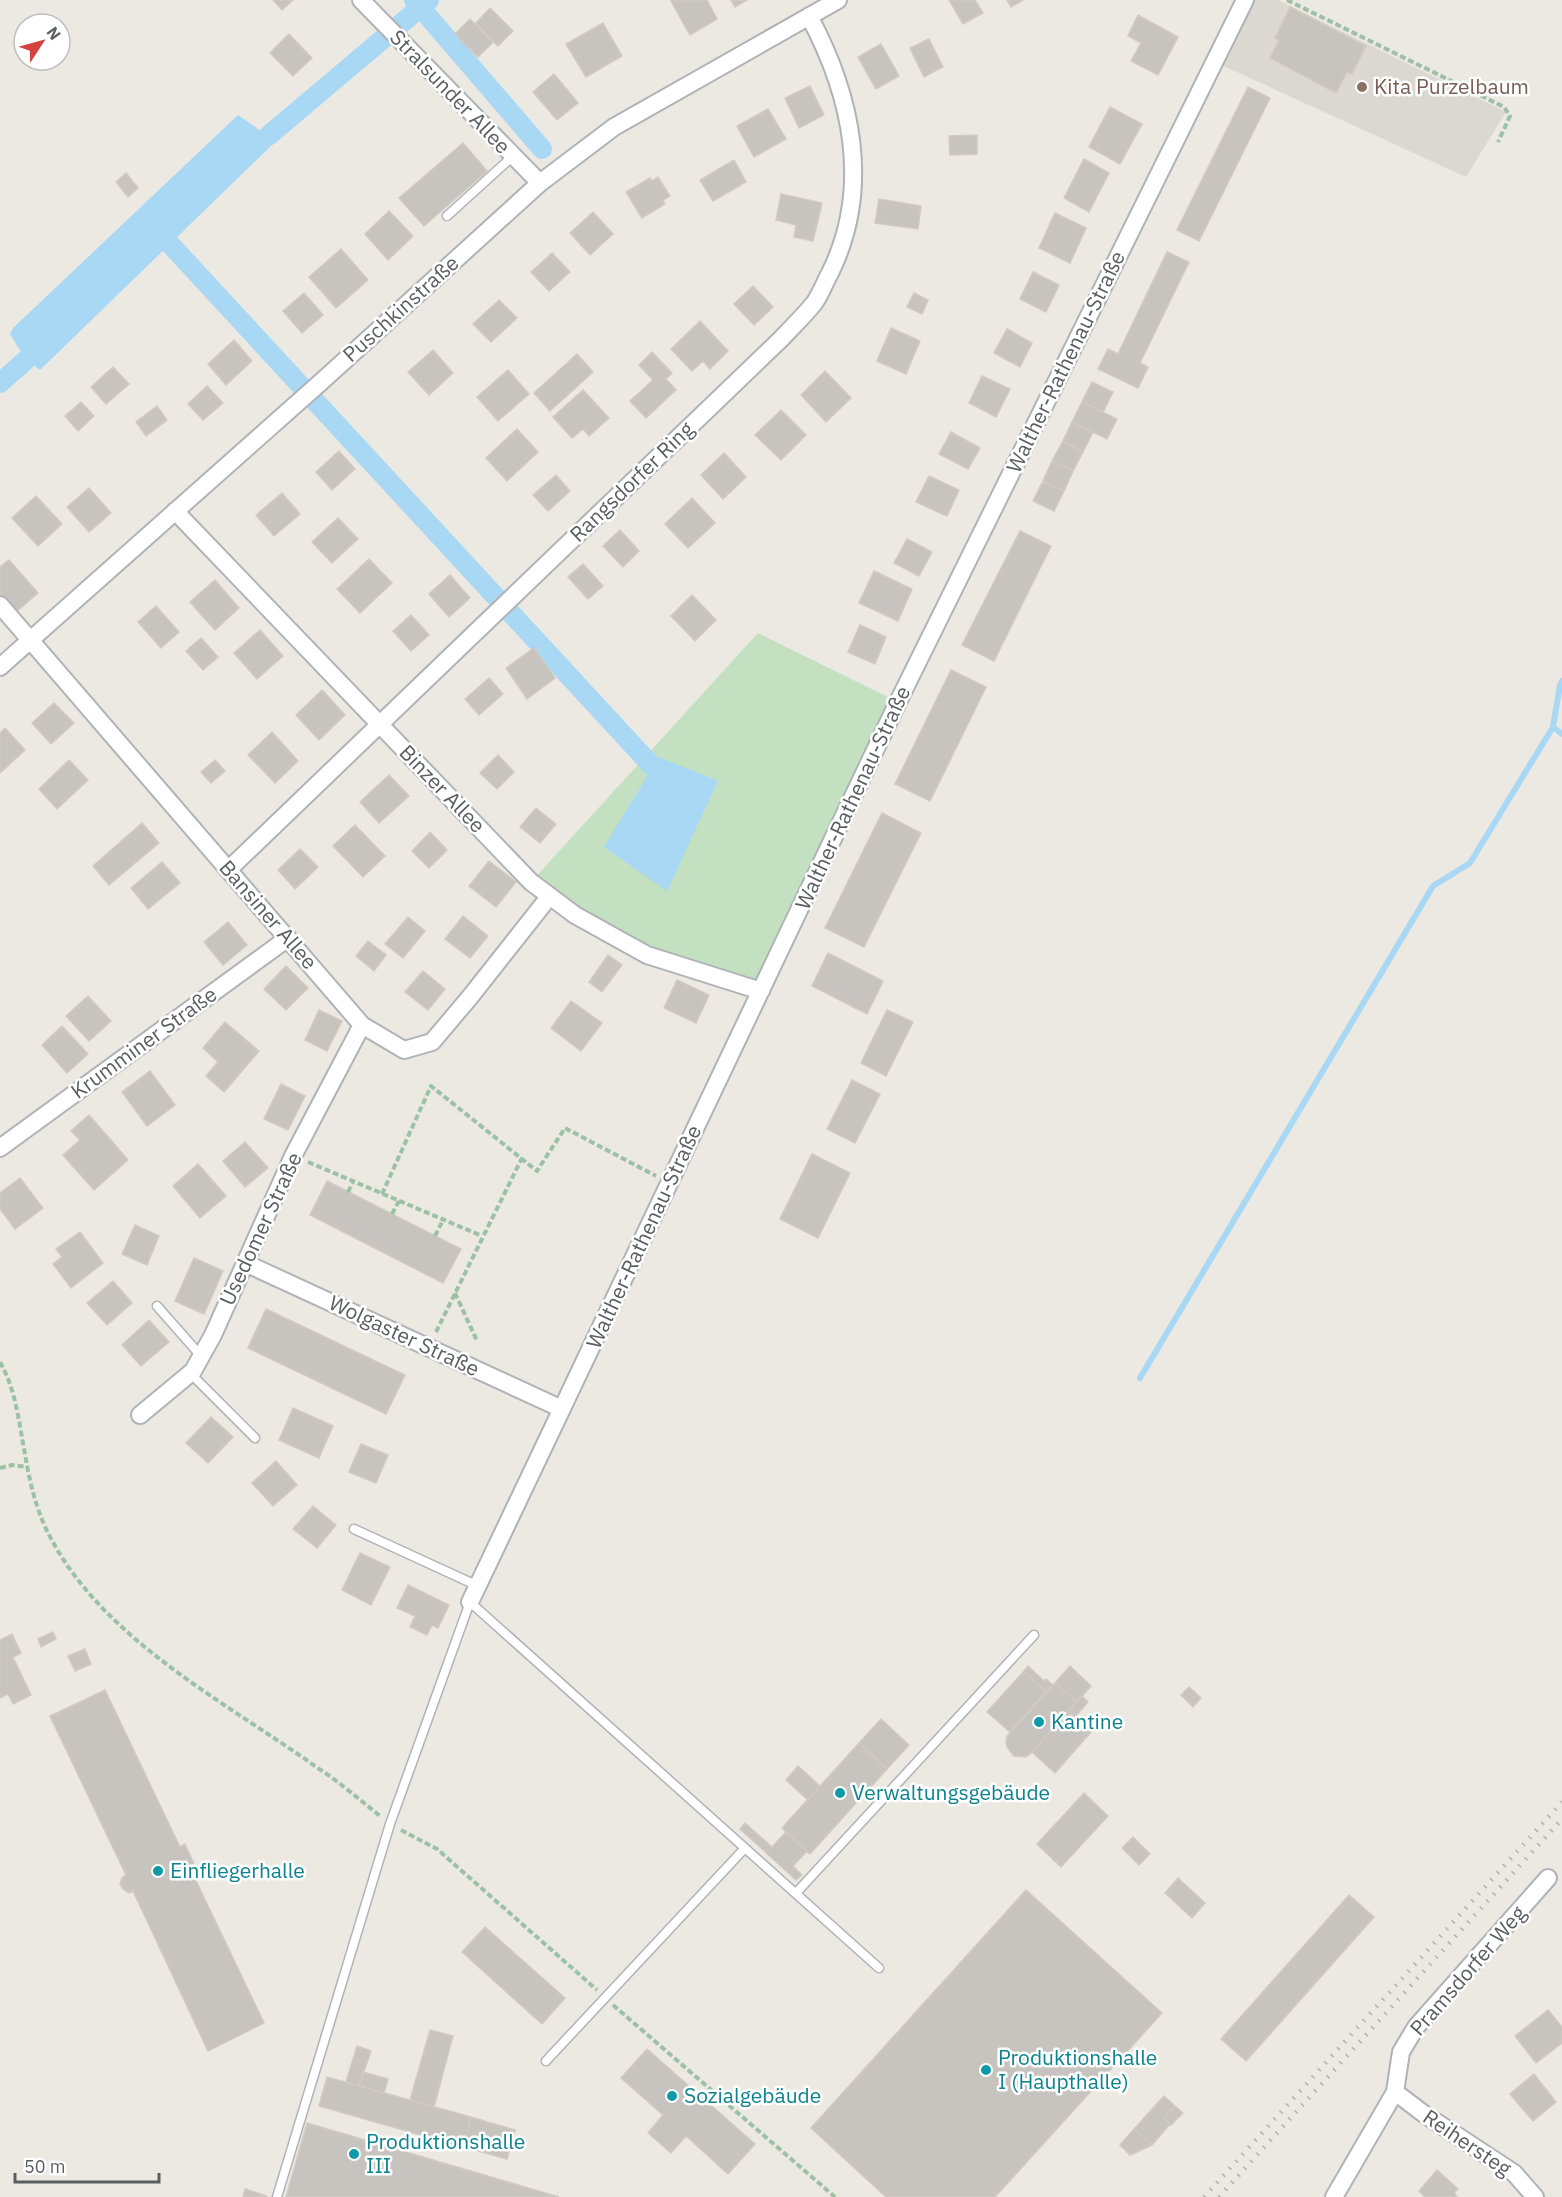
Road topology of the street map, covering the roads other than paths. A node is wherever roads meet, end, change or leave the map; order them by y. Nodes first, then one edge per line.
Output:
1 (361, 0) edge
2 (838, 0) edge
3 (1245, 0) edge
4 (809, 16) junction
5 (513, 156) junction
6 (540, 183) junction
7 (447, 216) dead end
8 (175, 511) junction
9 (0, 605) edge
10 (29, 640) junction
11 (0, 667) edge
12 (379, 724) junction
13 (228, 870) junction
14 (549, 897) junction
15 (288, 938) junction
16 (761, 991) junction
17 (362, 1025) junction
18 (0, 1148) edge
19 (245, 1263) junction
20 (157, 1306) dead end
21 (201, 1356) junction
22 (190, 1373) junction
23 (562, 1409) junction
24 (140, 1415) dead end
25 (255, 1438) dead end
26 (354, 1529) dead end
27 (478, 1586) junction
28 (470, 1602) junction
29 (1034, 1635) dead end
30 (745, 1848) junction
31 (1548, 1878) dead end
32 (796, 1893) junction
33 (879, 1968) dead end
34 (546, 2061) dead end
35 (1395, 2092) junction
36 (277, 2197) edge
37 (1334, 2197) edge
38 (1535, 2197) edge

1 - 5 street, Stralsunder Allee
2 - 4 street, Puschkinstraße
3 - 16 street, Walther-Rathenau-Straße
4 - 6 street, Puschkinstraße
4 - 12 street, Rangsdorfer Ring
5 - 6 street, Stralsunder Allee
5 - 7 lane
6 - 8 street, Puschkinstraße
8 - 10 street, Puschkinstraße
8 - 12 street, Binzer Allee
9 - 10 street, Bansiner Allee
10 - 11 street, Puschkinstraße
10 - 13 street, Bansiner Allee
12 - 13 street, Rangsdorfer Ring
12 - 14 street, Binzer Allee
13 - 15 street, Bansiner Allee
14 - 16 street, Binzer Allee
14 - 17 street, Bansiner Allee
15 - 17 street, Bansiner Allee
15 - 18 street, Krumminer Straße
16 - 23 street, Walther-Rathenau-Straße
17 - 19 street, Usedomer Straße
19 - 21 street, Usedomer Straße
19 - 23 street, Wolgaster Straße
20 - 21 lane
21 - 22 street, Usedomer Straße
22 - 24 street, Usedomer Straße
22 - 25 lane
23 - 27 street, Walther-Rathenau-Straße
26 - 27 lane
27 - 28 street, Walther-Rathenau-Straße
28 - 30 lane
28 - 36 lane
29 - 32 lane
30 - 32 lane
30 - 34 lane
31 - 35 street, Pramsdorfer Weg
32 - 33 lane
35 - 37 street, Pramsdorfer Weg
35 - 38 street, Reihersteg

